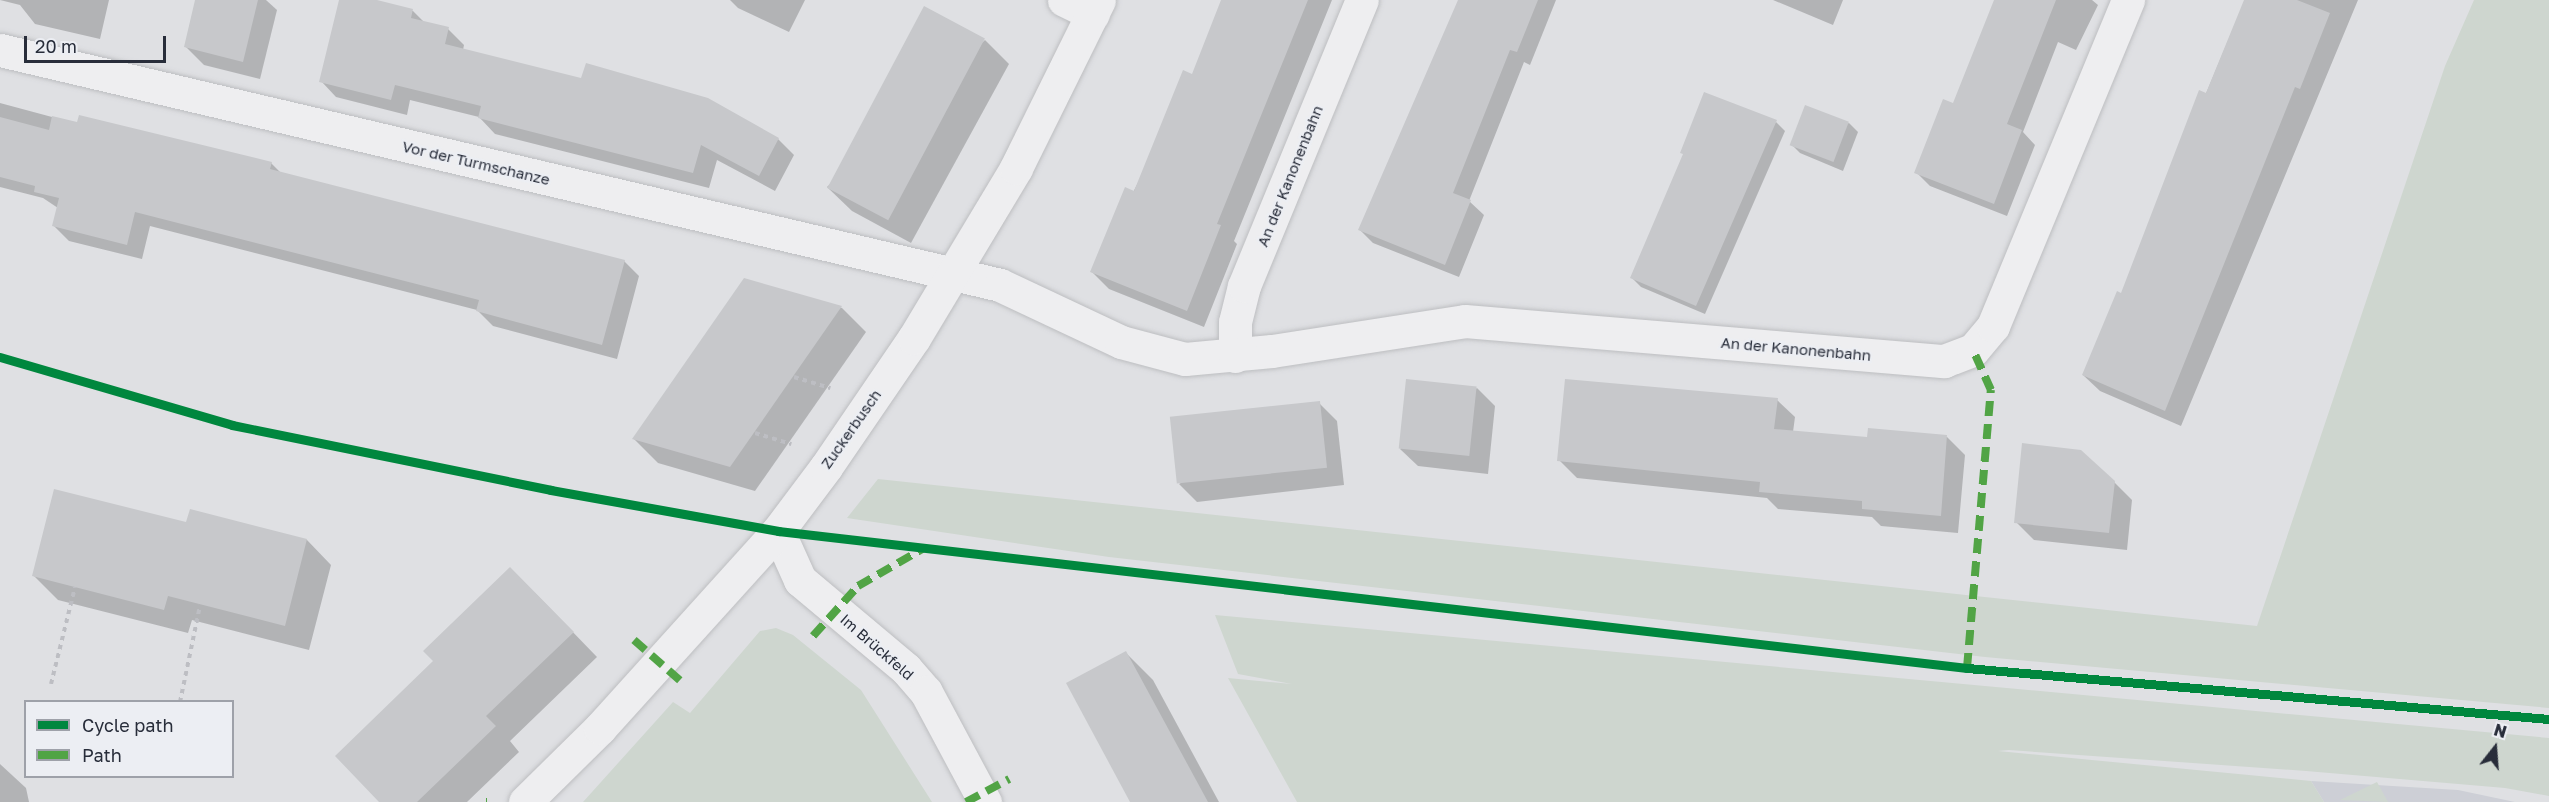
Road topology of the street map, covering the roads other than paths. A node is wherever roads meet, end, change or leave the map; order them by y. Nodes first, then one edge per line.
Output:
1 (1064, 0) edge
2 (1362, 0) edge
3 (2128, 0) edge
4 (1096, 7) edge
5 (0, 50) edge
6 (953, 274) junction
7 (1236, 356) junction
8 (778, 531) junction
9 (525, 802) edge
10 (985, 802) edge

1 - 4 street
2 - 7 street, An der Kanonenbahn
3 - 7 street, An der Kanonenbahn
4 - 6 street, Zuckerbusch
5 - 6 street, Vor der Turmschanze
6 - 7 street, An der Kanonenbahn
6 - 8 street, Zuckerbusch
8 - 9 street, Zuckerbusch
8 - 10 street, Im Brückfeld

